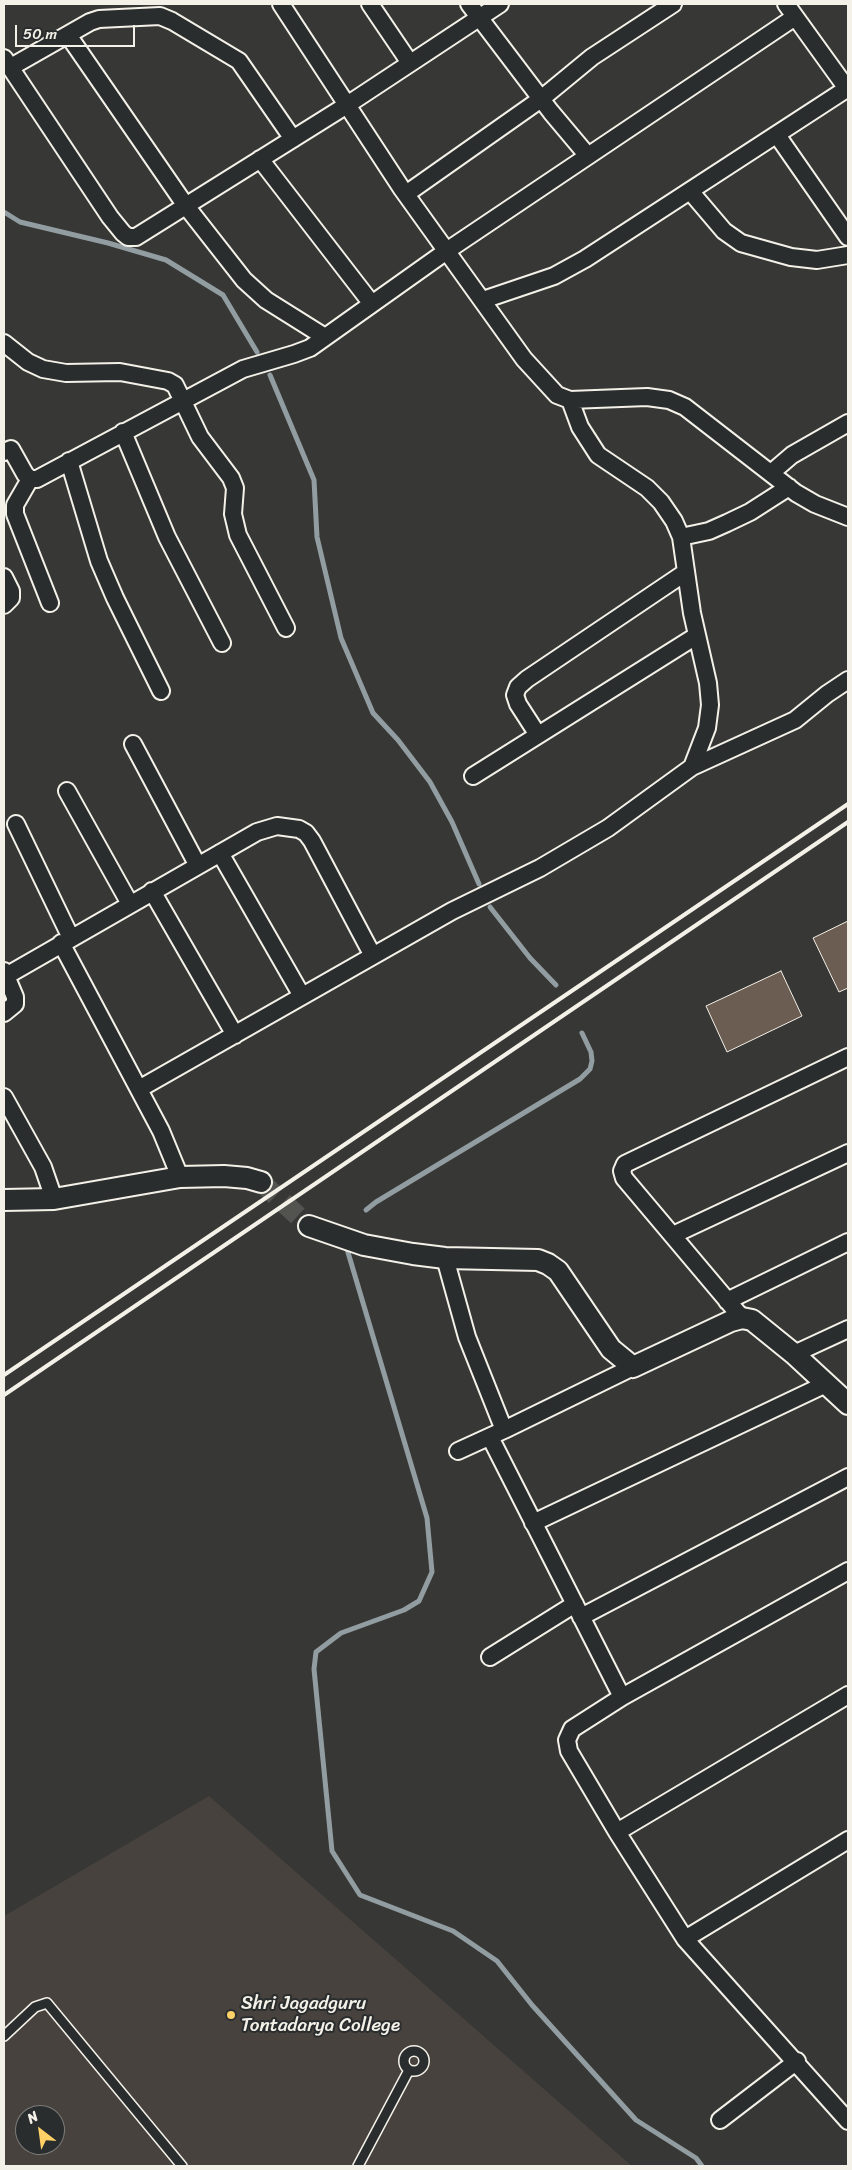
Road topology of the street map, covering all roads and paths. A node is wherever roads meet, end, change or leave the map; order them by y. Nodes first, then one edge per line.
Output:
1 (281, 4) edge
2 (370, 4) edge
3 (469, 4) edge
4 (500, 4) edge
5 (673, 4) edge
6 (161, 10) edge
7 (791, 10) edge
8 (479, 18) junction
9 (68, 35) junction
10 (7, 63) edge
11 (410, 63) junction
12 (848, 89) edge
13 (541, 99) junction
14 (347, 105) junction
15 (777, 135) junction
16 (293, 139) junction
17 (588, 156) junction
18 (260, 160) junction
19 (690, 191) junction
20 (406, 194) junction
21 (186, 206) junction
22 (848, 238) edge
23 (448, 250) junction
24 (848, 255) edge
25 (483, 300) junction
26 (372, 304) junction
27 (325, 337) junction
28 (4, 344) edge
29 (183, 400) junction
30 (570, 400) junction
31 (848, 423) edge
32 (123, 432) junction
33 (6, 446) edge
34 (69, 461) junction
35 (771, 474) junction
36 (30, 479) junction
37 (789, 487) junction
38 (848, 517) edge
39 (681, 537) junction
40 (686, 572) junction
41 (4, 577) edge
42 (50, 603) dead end
43 (4, 605) edge
44 (286, 628) dead end
45 (696, 636) junction
46 (222, 643) dead end
47 (848, 680) edge
48 (161, 691) dead end
49 (538, 735) junction
50 (133, 744) dead end
51 (692, 767) junction
52 (473, 776) dead end
53 (67, 791) dead end
54 (16, 824) dead end
55 (220, 853) junction
56 (198, 866) junction
57 (152, 891) junction
58 (130, 904) junction
59 (66, 940) junction
60 (373, 956) junction
61 (5, 973) edge
62 (302, 996) junction
63 (4, 1013) edge
64 (234, 1034) junction
65 (848, 1057) edge
66 (139, 1089) junction
67 (4, 1097) edge
68 (848, 1154) edge
69 (180, 1177) junction
70 (261, 1182) tunnel mouth
71 (54, 1199) junction
72 (4, 1200) edge
73 (309, 1226) tunnel mouth
74 (673, 1235) junction
75 (848, 1242) edge
76 (445, 1258) junction
77 (727, 1301) junction
78 (742, 1318) junction
79 (848, 1329) edge
80 (794, 1354) junction
81 (632, 1367) junction
82 (826, 1384) junction
83 (848, 1404) edge
84 (497, 1434) junction
85 (458, 1451) dead end
86 (848, 1477) edge
87 (533, 1523) junction
88 (848, 1571) edge
89 (578, 1610) junction
90 (490, 1657) dead end
91 (848, 1695) edge
92 (622, 1697) junction
93 (618, 1832) junction
94 (848, 1840) edge
95 (685, 1939) junction
96 (4, 2036) edge
97 (797, 2062) junction
98 (409, 2070) dead end
99 (846, 2113) edge
100 (720, 2120) dead end
101 (182, 2166) edge
102 (358, 2166) edge

1 - 14 street
2 - 11 street
3 - 8 street
4 - 8 street
5 - 13 street
6 - 9 street
6 - 16 street
7 - 12 street
7 - 17 street
8 - 11 street
8 - 13 street
9 - 10 street
9 - 21 street
10 - 21 street
11 - 14 street
12 - 15 street
13 - 17 street
13 - 20 street
14 - 16 street
14 - 20 street
15 - 19 street
15 - 22 street
16 - 18 street
17 - 23 street
18 - 21 street
18 - 26 street
19 - 24 street
19 - 25 street
20 - 23 street
21 - 27 street
23 - 25 street
23 - 26 street
25 - 30 street
26 - 27 street
27 - 29 street
28 - 29 street
29 - 32 street
29 - 44 street
30 - 35 street
30 - 39 street
31 - 35 street
32 - 34 street
32 - 46 street
33 - 36 street
34 - 36 street
34 - 48 street
35 - 37 street
36 - 42 street
37 - 38 street
37 - 39 street
39 - 40 street
40 - 45 street
40 - 49 street
41 - 43 street
45 - 49 street
45 - 51 street
47 - 51 street
49 - 52 street
50 - 56 street
51 - 60 street
53 - 58 street
54 - 59 street
55 - 56 street
55 - 60 street
55 - 62 street
56 - 57 street
57 - 58 street
57 - 64 street
58 - 59 street
59 - 61 street
59 - 66 street
60 - 62 street
61 - 63 street
62 - 64 street
64 - 66 street
65 - 74 street
66 - 69 street
67 - 71 street
68 - 74 street
69 - 70 street
69 - 71 street
71 - 72 street
73 - 76 street
74 - 77 street
75 - 77 street
76 - 81 street
76 - 84 street
77 - 78 street
78 - 80 street
78 - 81 street
79 - 80 street
80 - 82 street
81 - 84 street
82 - 83 street
82 - 87 street
84 - 85 street
84 - 87 street
86 - 89 street
87 - 89 street
88 - 92 street
89 - 90 street
89 - 92 street
91 - 93 street
92 - 93 street
93 - 95 street
94 - 95 street
95 - 97 street
96 - 101 lane
97 - 99 street
97 - 100 street
98 - 102 lane

